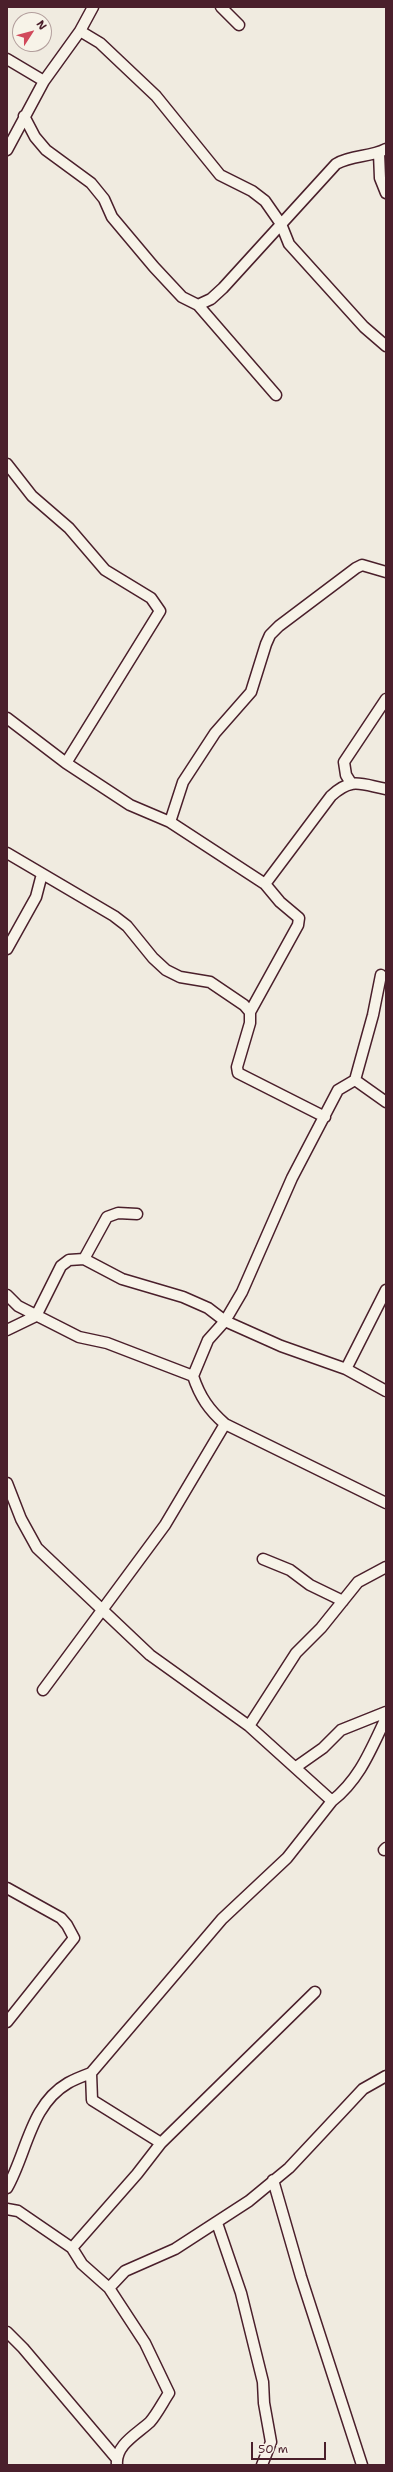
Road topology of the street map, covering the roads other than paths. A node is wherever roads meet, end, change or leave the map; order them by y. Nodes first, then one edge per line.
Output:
1 (93, 7) edge
2 (221, 7) edge
3 (239, 25) dead end
4 (80, 31) junction
5 (7, 59) edge
6 (44, 82) junction
7 (24, 116) junction
8 (7, 150) edge
9 (382, 151) edge
10 (386, 193) edge
11 (281, 224) junction
12 (198, 305) junction
13 (386, 346) edge
14 (276, 395) dead end
15 (7, 464) edge
16 (386, 572) edge
17 (386, 699) edge
18 (7, 718) edge
19 (66, 763) junction
20 (351, 783) junction
21 (386, 789) edge
22 (170, 822) junction
23 (7, 853) edge
24 (42, 874) junction
25 (265, 884) junction
26 (7, 949) edge
27 (381, 975) dead end
28 (250, 1012) junction
29 (355, 1080) junction
30 (386, 1102) edge
31 (325, 1117) junction
32 (137, 1214) dead end
33 (84, 1259) junction
34 (386, 1290) edge
35 (7, 1295) edge
36 (36, 1316) junction
37 (225, 1321) junction
38 (7, 1330) edge
39 (346, 1369) junction
40 (193, 1376) junction
41 (386, 1391) edge
42 (225, 1424) junction
43 (7, 1483) edge
44 (386, 1503) edge
45 (263, 1559) dead end
46 (386, 1567) edge
47 (343, 1601) junction
48 (102, 1609) junction
49 (43, 1690) dead end
50 (386, 1712) edge
51 (386, 1718) edge
52 (249, 1726) junction
53 (296, 1767) junction
54 (332, 1801) junction
55 (7, 1888) edge
56 (315, 1992) dead end
57 (7, 2022) edge
58 (91, 2073) junction
59 (386, 2076) edge
60 (161, 2143) junction
61 (273, 2180) junction
62 (7, 2188) edge
63 (7, 2209) edge
64 (217, 2223) junction
65 (72, 2248) junction
66 (109, 2288) junction
67 (7, 2332) edge
68 (117, 2462) edge
69 (262, 2465) edge
70 (362, 2465) edge

1 - 4 street
2 - 3 street
4 - 6 street
4 - 11 street
5 - 6 street
6 - 7 street
7 - 8 street
7 - 12 street
9 - 10 street
9 - 11 street
11 - 12 street
11 - 13 street
12 - 14 street
15 - 19 street
16 - 22 street
17 - 20 street
18 - 19 street
19 - 22 street
20 - 21 street
20 - 25 street
22 - 25 street
23 - 24 street
24 - 26 street
24 - 28 street
25 - 28 street
27 - 29 street
28 - 31 street
29 - 30 street
29 - 31 street
31 - 37 street
32 - 33 street
33 - 36 street
33 - 37 street
34 - 39 street
35 - 36 street
36 - 38 street
36 - 40 street
37 - 39 street
37 - 40 street
39 - 41 street
40 - 42 street
42 - 44 street
42 - 48 street
43 - 48 street
45 - 47 street
46 - 47 street
47 - 52 street
48 - 49 street
48 - 52 street
50 - 53 street
51 - 54 street
52 - 53 street
53 - 54 street
54 - 58 street
55 - 57 street
56 - 60 street
58 - 60 street
58 - 62 street
59 - 61 street
60 - 65 street
61 - 64 street
61 - 70 street
63 - 65 street
64 - 66 street
64 - 69 street
65 - 66 street
66 - 68 street
67 - 68 street

